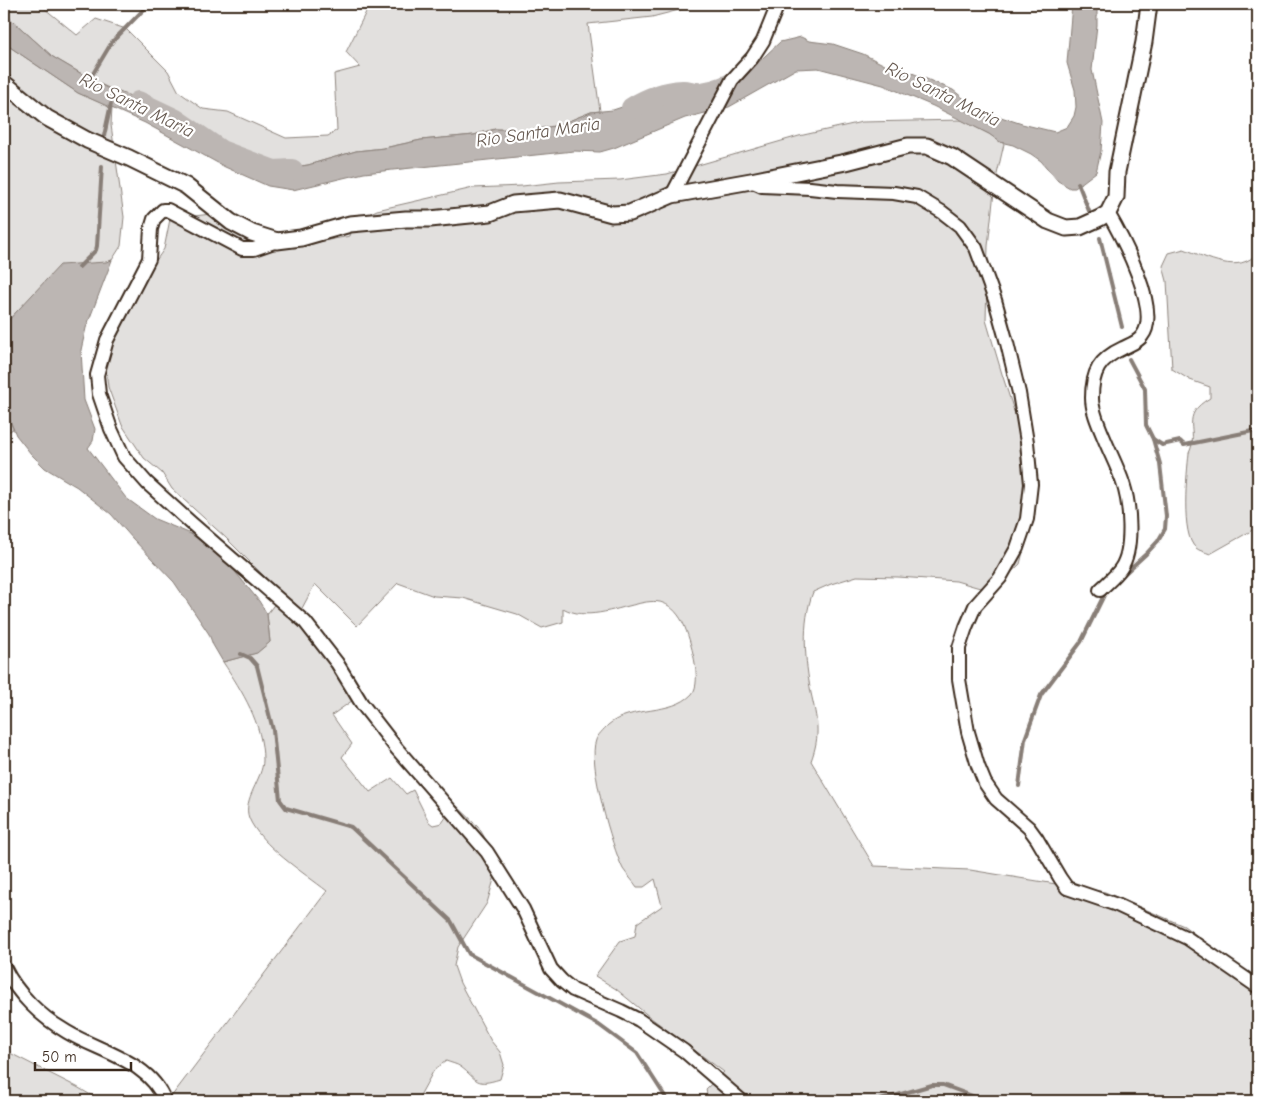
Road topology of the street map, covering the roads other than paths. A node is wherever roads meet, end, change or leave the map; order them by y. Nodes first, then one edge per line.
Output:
1 (778, 4) edge
2 (1149, 4) edge
3 (4, 83) edge
4 (751, 182) junction
5 (672, 195) junction
6 (1108, 213) junction
7 (277, 241) junction
8 (1100, 590) dead end
9 (4, 967) edge
10 (1258, 987) edge
11 (165, 1101) edge
12 (742, 1101) edge

1 - 5 street
2 - 6 street
3 - 7 street
4 - 5 street
4 - 6 street
4 - 10 street
5 - 7 street
6 - 8 street
7 - 12 street
9 - 11 street

